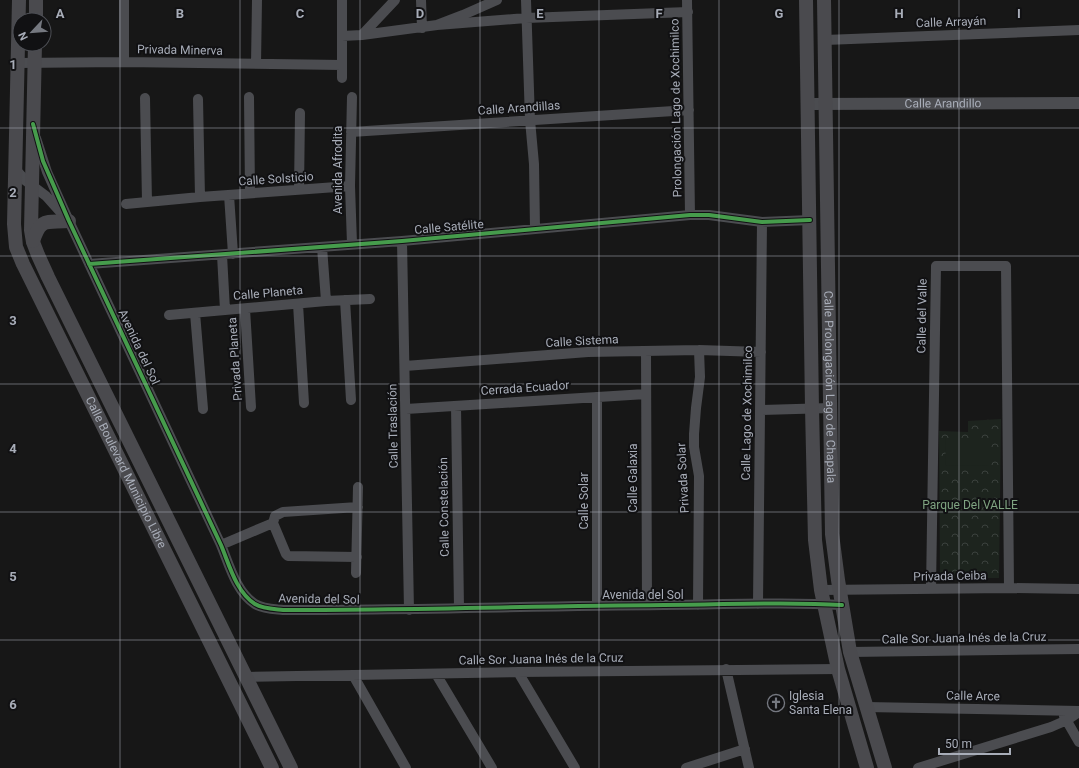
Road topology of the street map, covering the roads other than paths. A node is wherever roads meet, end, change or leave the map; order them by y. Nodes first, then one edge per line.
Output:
1 (19, 0) edge
2 (36, 0) edge
3 (124, 0) edge
4 (257, 0) edge
5 (342, 0) edge
6 (395, 0) edge
7 (421, 0) edge
8 (497, 0) edge
9 (526, 0) edge
10 (688, 0) edge
11 (806, 0) edge
12 (824, 0) edge
13 (36, 12) edge
14 (688, 12) junction
15 (526, 18) junction
16 (437, 25) junction
17 (422, 28) junction
18 (1079, 30) edge
19 (362, 35) junction
20 (342, 36) junction
21 (825, 40) junction
22 (35, 52) edge
23 (124, 62) junction
24 (17, 63) junction
25 (35, 63) junction
26 (256, 64) junction
27 (342, 65) junction
28 (342, 78) dead end
29 (352, 97) dead end
30 (145, 98) dead end
31 (249, 98) dead end
32 (198, 99) dead end
33 (1079, 103) edge
34 (808, 104) junction
35 (826, 104) junction
36 (689, 110) junction
37 (300, 113) dead end
38 (530, 120) junction
39 (33, 124) junction
40 (351, 132) junction
41 (15, 169) junction
42 (32, 186) junction
43 (350, 186) junction
44 (299, 190) junction
45 (250, 193) junction
46 (229, 196) junction
47 (200, 197) junction
48 (147, 202) junction
49 (126, 204) dead end
50 (690, 215) junction
51 (810, 220) junction
52 (69, 221) junction
53 (762, 222) junction
54 (535, 229) junction
55 (402, 241) junction
56 (33, 242) junction
57 (352, 244) junction
58 (322, 247) junction
59 (233, 254) junction
60 (222, 255) junction
61 (89, 264) junction
62 (370, 299) dead end
63 (345, 300) junction
64 (326, 301) junction
65 (298, 304) junction
66 (245, 309) junction
67 (225, 310) junction
68 (195, 313) junction
69 (169, 315) dead end
70 (699, 350) junction
71 (646, 351) junction
72 (761, 352) junction
73 (405, 366) junction
74 (646, 394) junction
75 (596, 397) junction
76 (351, 400) dead end
77 (304, 403) dead end
78 (251, 406) dead end
79 (456, 406) junction
80 (812, 408) junction
81 (830, 408) junction
82 (203, 409) dead end
83 (406, 409) junction
84 (760, 410) junction
85 (358, 486) dead end
86 (358, 507) junction
87 (273, 523) junction
88 (221, 545) junction
89 (357, 557) junction
90 (356, 572) dead end
91 (1009, 588) junction
92 (931, 589) junction
93 (1079, 589) edge
94 (839, 590) junction
95 (822, 597) junction
96 (758, 604) junction
97 (597, 605) junction
98 (647, 605) junction
99 (698, 605) junction
100 (842, 605) junction
101 (459, 608) junction
102 (409, 610) junction
103 (1079, 650) edge
104 (850, 652) junction
105 (726, 669) junction
106 (838, 669) junction
107 (518, 672) junction
108 (436, 674) junction
109 (353, 675) junction
110 (246, 677) junction
111 (866, 707) junction
112 (1061, 711) junction
113 (1079, 712) edge
114 (1067, 720) junction
115 (1079, 742) edge
116 (745, 749) junction
117 (272, 768) edge
118 (291, 768) edge
119 (406, 768) edge
120 (492, 768) edge
121 (575, 768) edge
122 (686, 768) edge
123 (749, 768) edge
124 (867, 768) edge
125 (885, 768) edge
126 (918, 768) edge

1 - 24 main road, Calle Boulevard Municipio Libre
2 - 13 main road
3 - 23 street
4 - 26 street
5 - 20 street
6 - 19 street
7 - 17 street
8 - 16 street
9 - 15 street
10 - 14 street, Prolongación Lago de Xochimilco
11 - 34 main road, Calle Prolongación Lago de Chapala
12 - 21 main road, Calle Prolongación Lago de Chapala
14 - 15 street
14 - 36 street, Prolongación Lago de Xochimilco
15 - 16 street
15 - 38 street
16 - 17 street
17 - 19 street
18 - 21 street, Calle Arrayán
19 - 20 street
20 - 27 street
21 - 35 main road, Calle Prolongación Lago de Chapala
22 - 25 main road, Calle Boulevard Municipio Libre
23 - 25 street, Privada Minerva
23 - 26 street, Privada Minerva
24 - 25 street, Privada Minerva
24 - 41 main road, Calle Boulevard Municipio Libre
25 - 39 main road, Calle Boulevard Municipio Libre
26 - 27 street, Privada Minerva
27 - 28 street
29 - 40 street, Avenida Afrodita
30 - 48 street
31 - 45 street
32 - 47 street
33 - 35 street, Calle Arandillo
34 - 35 street, Calle Arandillo
34 - 51 main road, Calle Prolongación Lago de Chapala
35 - 81 main road, Calle Prolongación Lago de Chapala
36 - 38 street, Calle Arandillas
36 - 50 street, Prolongación Lago de Xochimilco
37 - 44 street
38 - 40 street, Calle Arandillas
38 - 54 street
39 - 42 main road, Calle Boulevard Municipio Libre
39 - 52 street, Avenida del Sol
40 - 43 street, Avenida Afrodita
41 - 42 street
41 - 117 main road, Calle Boulevard Municipio Libre
42 - 52 street
42 - 56 main road, Calle Boulevard Municipio Libre
43 - 44 street, Calle Solsticio
43 - 57 street, Avenida Afrodita
44 - 45 street, Calle Solsticio
45 - 46 street, Calle Solsticio
46 - 47 street, Calle Solsticio
46 - 59 street, Calle Solsticio
47 - 48 street, Calle Solsticio
48 - 49 street, Calle Solsticio
50 - 53 street, Calle Satélite
50 - 54 street, Calle Satélite
51 - 53 street, Calle Satélite
51 - 80 main road, Calle Prolongación Lago de Chapala
52 - 56 main road
52 - 61 street, Avenida del Sol
53 - 72 street, Calle Lago de Xochimilco
54 - 55 street, Calle Satélite
55 - 57 street, Calle Satélite
55 - 73 street, Calle Traslación
56 - 110 main road, Calle Boulevard Municipio Libre
57 - 58 street, Calle Satélite
58 - 59 street, Calle Satélite
58 - 64 street
59 - 60 street, Calle Satélite
60 - 61 street, Calle Satélite
60 - 67 street
61 - 88 street, Avenida del Sol
62 - 63 street, Calle Planeta
63 - 64 street, Calle Planeta
63 - 76 street
64 - 65 street, Calle Planeta
65 - 66 street, Calle Planeta
65 - 77 street
66 - 67 street, Calle Planeta
66 - 78 street, Privada Planeta
67 - 68 street, Calle Planeta
68 - 69 street, Calle Planeta
68 - 82 street
70 - 71 street, Calle Sistema
70 - 72 street, Calle Sistema
70 - 99 street, Privada Solar
71 - 73 street, Calle Sistema
71 - 74 street, Calle Galaxia
72 - 84 street, Calle Lago de Xochimilco
73 - 83 street, Calle Traslación
74 - 75 street, Cerrada Ecuador
74 - 98 street, Calle Galaxia
75 - 79 street, Cerrada Ecuador
75 - 97 street, Calle Solar
79 - 83 street, Cerrada Ecuador
79 - 101 street, Calle Constelación
80 - 81 street
80 - 84 street
80 - 95 main road, Calle Prolongación Lago de Chapala
81 - 94 main road, Calle Prolongación Lago de Chapala
83 - 102 street, Calle Traslación
84 - 96 street, Calle Lago de Xochimilco
85 - 86 street
86 - 87 street
86 - 89 street
87 - 88 street
87 - 89 street
88 - 102 street, Avenida del Sol
89 - 90 street
91 - 92 street, Privada Ceiba
91 - 92 street, Calle del Valle
91 - 93 street, Privada Ceiba
92 - 94 street, Privada Ceiba
94 - 95 street, Privada Ceiba
94 - 100 main road, Calle Prolongación Lago de Chapala
95 - 96 street, Avenida del Sol
95 - 100 street, Avenida del Sol
95 - 106 main road, Calle Prolongación Lago de Chapala
96 - 99 street, Avenida del Sol
97 - 98 street, Avenida del Sol
97 - 101 street, Avenida del Sol
98 - 99 street, Avenida del Sol
100 - 104 main road, Calle Prolongación Lago de Chapala
101 - 102 street, Avenida del Sol
103 - 104 street, Calle Sor Juana Inés de la Cruz
104 - 111 main road, Calle Prolongación Lago de Chapala
105 - 106 street, Calle Sor Juana Inés de la Cruz
105 - 107 street, Calle Sor Juana Inés de la Cruz
105 - 116 street
106 - 124 main road, Calle Prolongación Lago de Chapala
107 - 108 street, Calle Sor Juana Inés de la Cruz
107 - 121 street
108 - 109 street, Calle Sor Juana Inés de la Cruz
108 - 120 street
109 - 110 street, Calle Sor Juana Inés de la Cruz
109 - 119 street
110 - 118 main road, Calle Boulevard Municipio Libre
111 - 112 street, Calle Arce
111 - 125 main road, Calle Prolongación Lago de Chapala
112 - 113 street, Calle Arce
112 - 114 street
113 - 114 street
114 - 115 street
114 - 126 street
116 - 122 street
116 - 123 street

